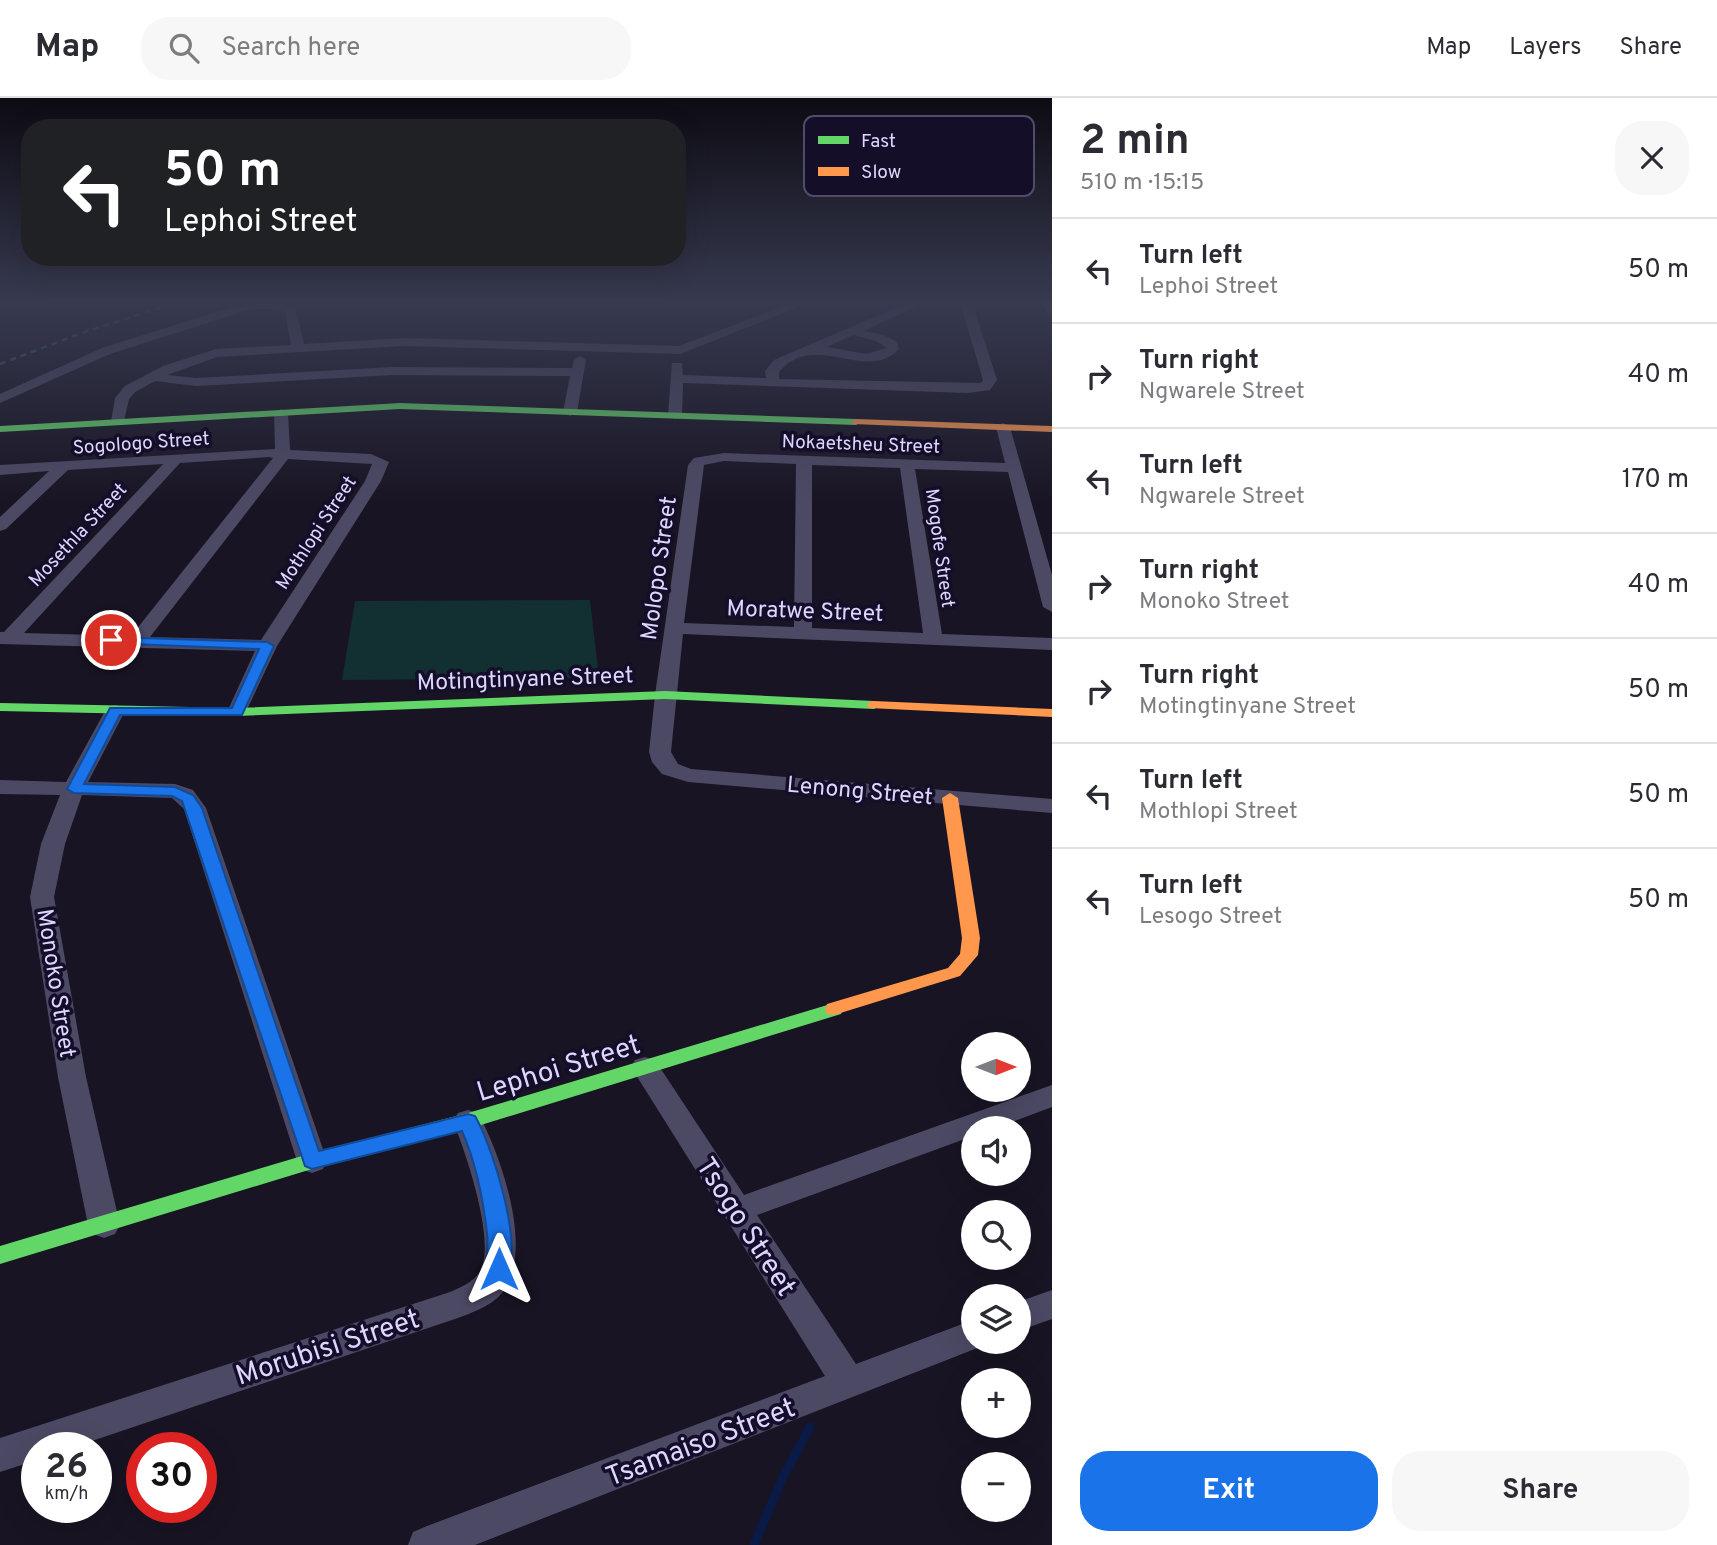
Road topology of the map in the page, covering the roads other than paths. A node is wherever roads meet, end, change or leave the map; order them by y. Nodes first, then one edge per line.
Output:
1 (66, 370) edge
2 (172, 370) edge
3 (677, 370) edge
4 (773, 370) edge
5 (987, 370) edge
6 (578, 372) joint
7 (152, 377) junction
8 (676, 379) junction
9 (773, 382) junction
10 (0, 399) edge
11 (570, 412) junction
12 (281, 413) junction
13 (675, 415) junction
14 (118, 422) junction
15 (1003, 427) junction
16 (0, 429) edge
17 (1052, 429) edge
18 (283, 453) junction
19 (705, 458) joint
20 (176, 459) junction
21 (804, 460) junction
22 (907, 464) junction
23 (64, 466) junction
24 (1014, 468) junction
25 (0, 470) edge
26 (0, 526) edge
27 (1052, 607) edge
28 (675, 628) junction
29 (803, 635) junction
30 (4, 638) edge
31 (933, 639) junction
32 (137, 641) junction
33 (1052, 644) edge
34 (267, 646) junction
35 (665, 695) junction
36 (0, 707) edge
37 (116, 711) junction
38 (237, 712) junction
39 (1052, 713) edge
40 (670, 769) joint
41 (0, 787) edge
42 (74, 789) junction
43 (950, 798) junction
44 (1052, 806) edge
45 (645, 1067) junction
46 (1052, 1096) edge
47 (468, 1121) junction
48 (312, 1161) junction
49 (737, 1210) junction
50 (104, 1225) junction
51 (0, 1255) edge
52 (1052, 1304) edge
53 (1031, 1312) edge
54 (961, 1340) edge
55 (849, 1384) junction
56 (0, 1455) edge
57 (427, 1545) edge

1 - 10 street
2 - 7 street
3 - 8 street
4 - 9 street
5 - 9 street
6 - 7 street
6 - 11 street
7 - 14 street
8 - 9 street
8 - 13 street
11 - 12 street
11 - 13 street
12 - 14 street
12 - 18 street
13 - 15 street
14 - 16 street
15 - 17 street
15 - 24 street
18 - 20 street, Sogologo Street
18 - 32 street
18 - 34 street, Mothlopi Street
19 - 21 street, Nokaetsheu Street
19 - 28 street, Molopo Street
20 - 23 street, Sogologo Street
20 - 30 street, Mosethla Street
21 - 22 street, Nokaetsheu Street
21 - 29 street
22 - 24 street, Nokaetsheu Street
22 - 31 street, Mogofe Street
23 - 25 street, Sogologo Street
23 - 26 street
24 - 27 street
28 - 29 street, Moratwe Street
28 - 35 street, Molopo Street
29 - 31 street, Moratwe Street
30 - 32 street
31 - 33 street, Moratwe Street
32 - 34 street
34 - 38 street, Mothlopi Street
35 - 38 street, Motingtinyane Street
35 - 39 street, Motingtinyane Street
35 - 40 street, Molopo Street
36 - 37 street, Motingtinyane Street
37 - 38 street, Motingtinyane Street
37 - 42 street, Monoko Street
40 - 43 street, Lenong Street
41 - 42 street
42 - 48 street
42 - 50 street, Monoko Street
43 - 44 street, Lenong Street
43 - 45 street, Lephoi Street
45 - 47 street, Lephoi Street
45 - 49 street, Tsogo Street
46 - 49 street
47 - 48 street, Lephoi Street
47 - 56 street, Morubisi Street
48 - 50 street, Lephoi Street
49 - 55 street, Tsogo Street
50 - 51 street, Lephoi Street
52 - 53 street
54 - 55 street, Tsamaiso Street
55 - 57 street, Tsamaiso Street

